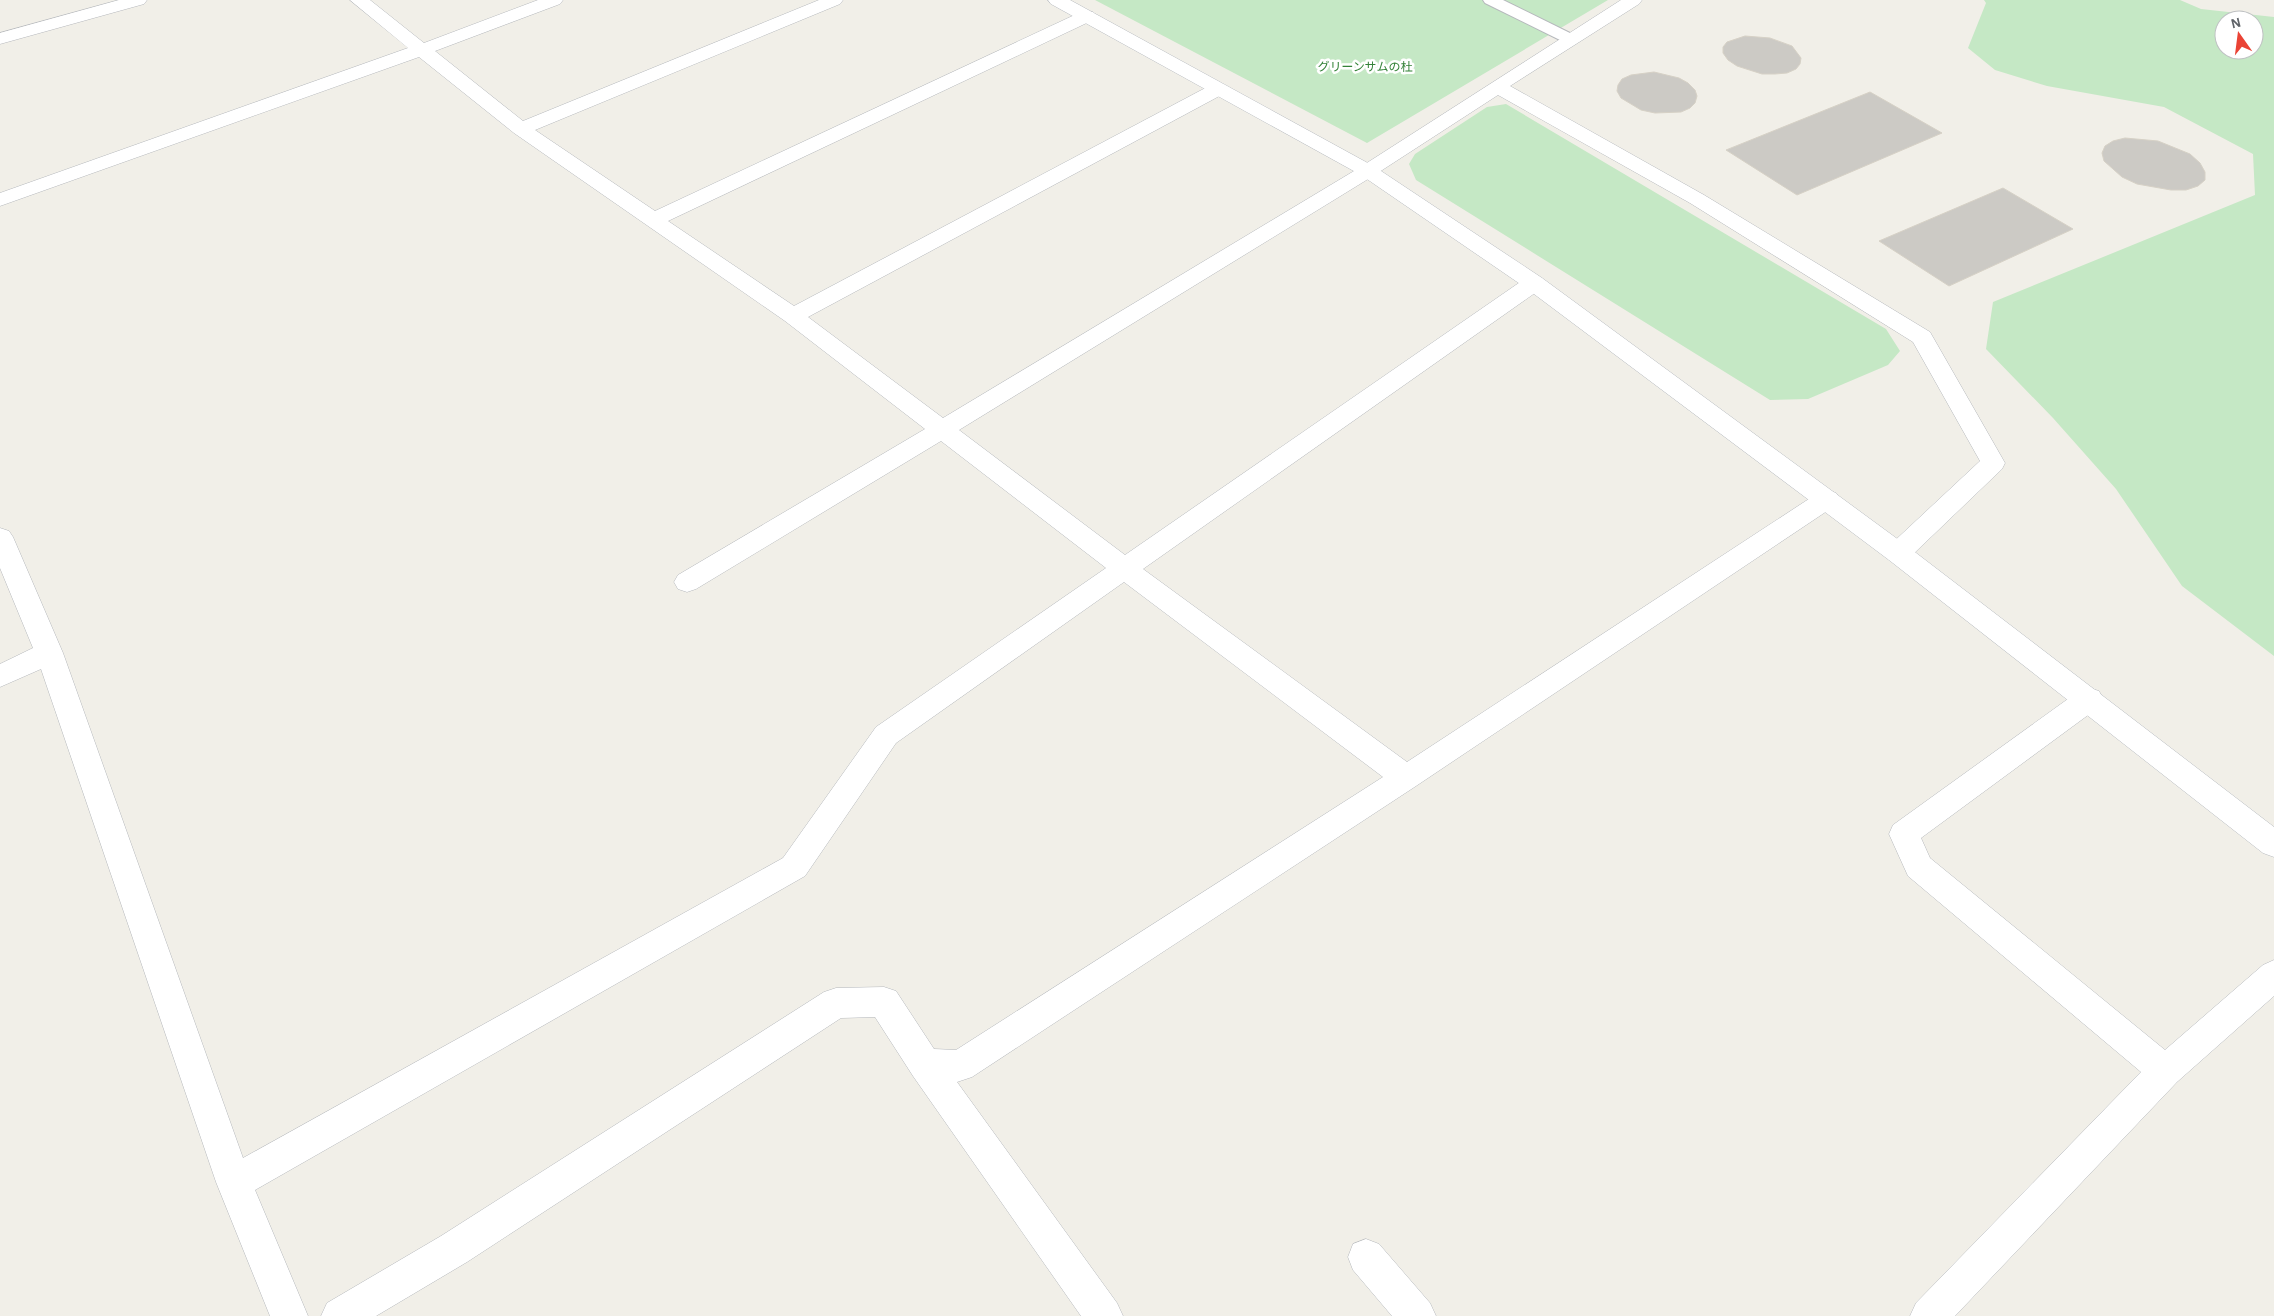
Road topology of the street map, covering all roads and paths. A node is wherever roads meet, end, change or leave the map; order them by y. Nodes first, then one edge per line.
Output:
1 (138, 0) edge
2 (359, 0) edge
3 (554, 0) edge
4 (834, 0) edge
5 (1057, 0) edge
6 (1491, 0) edge
7 (1633, 0) edge
8 (83, 7) edge
9 (1087, 16) junction
10 (1568, 38) junction
11 (0, 39) edge
12 (421, 50) junction
13 (1498, 87) junction
14 (1218, 89) junction
15 (521, 130) junction
16 (1368, 171) junction
17 (0, 200) edge
18 (653, 220) junction
19 (1534, 283) junction
20 (793, 316) junction
21 (941, 429) junction
22 (1826, 499) junction
23 (0, 537) edge
24 (1898, 553) junction
25 (1124, 568) junction
26 (687, 582) dead end
27 (49, 653) junction
28 (0, 676) edge
29 (2089, 698) junction
30 (1406, 778) junction
31 (2274, 844) edge
32 (2274, 975) edge
33 (925, 1065) junction
34 (2165, 1071) junction
35 (234, 1182) junction
36 (1366, 1258) dead end
37 (289, 1316) edge
38 (340, 1316) edge
39 (1104, 1316) edge
40 (1417, 1316) edge
41 (1929, 1316) edge

1 - 8 street
2 - 12 street
3 - 12 street
4 - 15 street
5 - 9 street
6 - 10 lane
7 - 10 street
8 - 11 street
9 - 14 street
9 - 18 street
10 - 13 street
12 - 15 street
12 - 17 street
13 - 16 street
13 - 24 street
14 - 16 street
14 - 20 street
15 - 18 street
16 - 19 street
16 - 21 street
18 - 20 street
19 - 22 street
19 - 25 street
20 - 21 street
21 - 25 street
21 - 26 street
22 - 24 street
22 - 30 street
23 - 27 street
24 - 29 street
25 - 30 street
25 - 35 street
27 - 28 street
27 - 35 street
29 - 31 street
29 - 34 street
30 - 33 street
32 - 34 street
33 - 38 street
33 - 39 street
34 - 41 street
35 - 37 street
36 - 40 street

